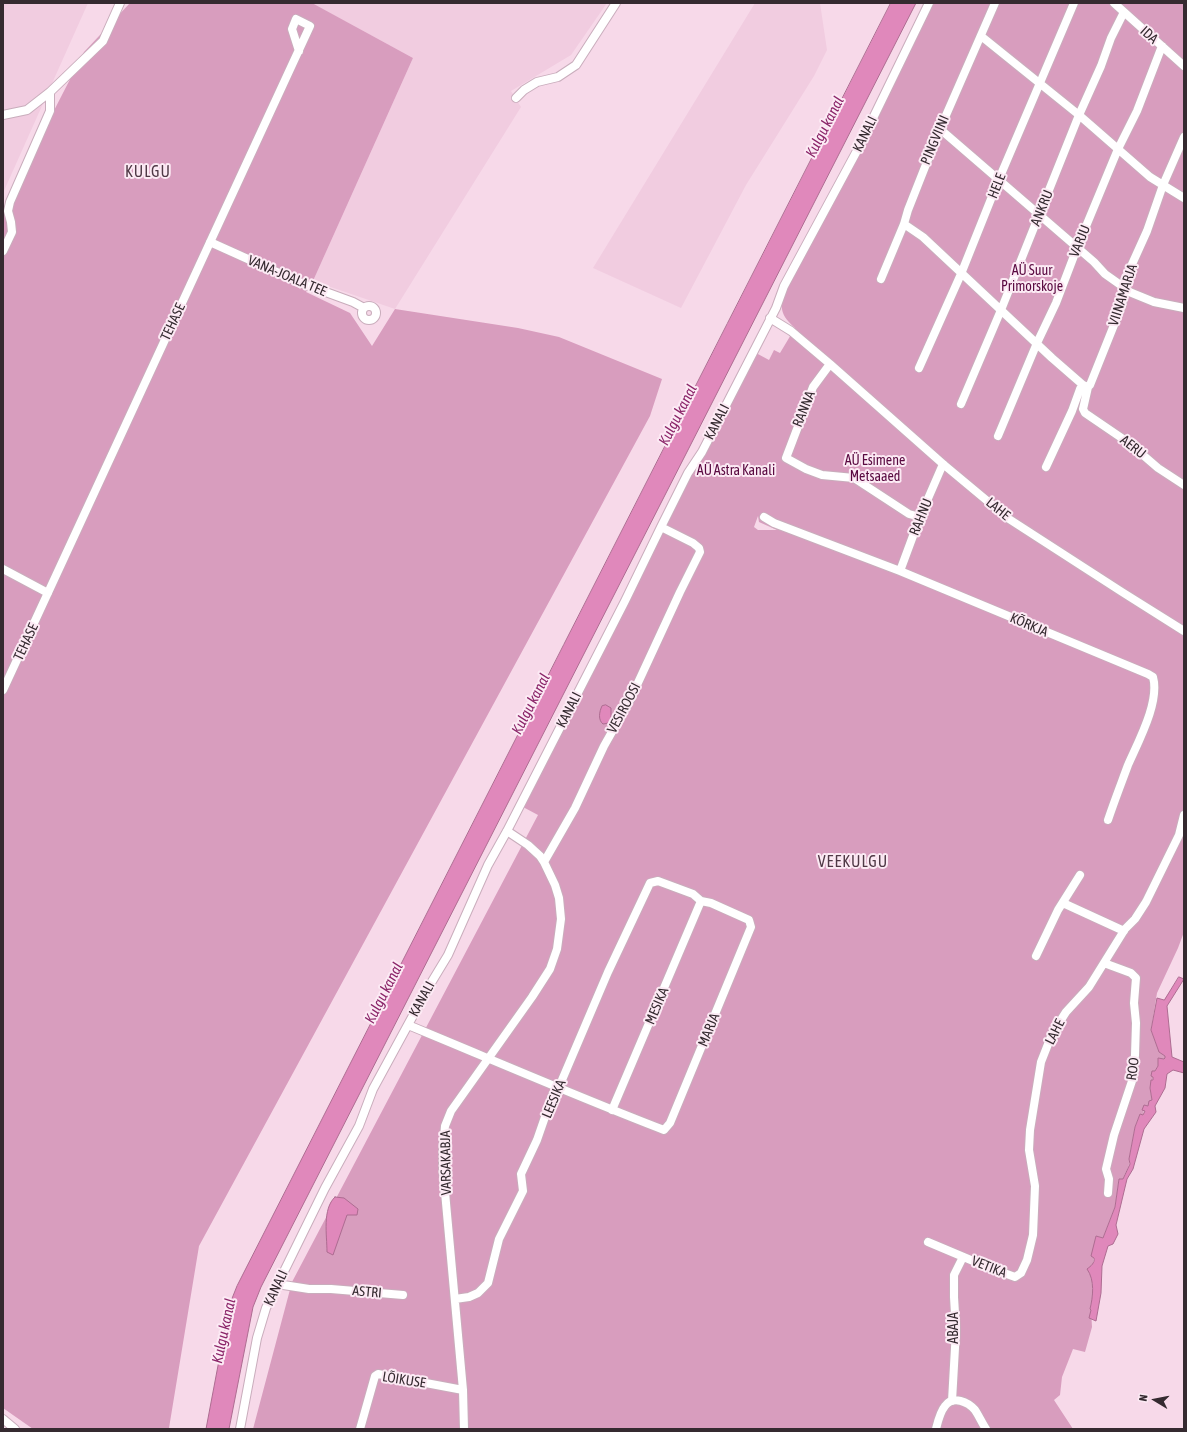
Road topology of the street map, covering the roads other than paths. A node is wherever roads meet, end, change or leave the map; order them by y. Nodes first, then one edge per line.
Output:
1 (120, 3) edge
2 (616, 3) edge
3 (929, 3) edge
4 (995, 3) edge
5 (1074, 3) edge
6 (1114, 3) edge
7 (1124, 12) junction
8 (981, 36) junction
9 (1162, 46) junction
10 (299, 51) dead end
11 (1184, 66) edge
12 (1040, 82) junction
13 (50, 92) junction
14 (516, 98) dead end
15 (3, 115) edge
16 (1079, 115) junction
17 (940, 129) junction
18 (1184, 137) edge
19 (1118, 149) junction
20 (999, 179) junction
21 (1163, 185) junction
22 (1184, 198) edge
23 (1038, 215) junction
24 (904, 224) junction
25 (210, 242) junction
26 (1077, 248) junction
27 (3, 251) edge
28 (961, 274) junction
29 (881, 279) dead end
30 (1122, 286) junction
31 (364, 308) dead end
32 (1184, 308) edge
33 (1002, 310) junction
34 (770, 318) junction
35 (1037, 343) junction
36 (830, 364) junction
37 (919, 368) dead end
38 (1085, 386) junction
39 (961, 404) dead end
40 (998, 436) dead end
41 (943, 464) junction
42 (1046, 467) dead end
43 (1184, 485) edge
44 (764, 517) dead end
45 (920, 518) junction
46 (661, 527) junction
47 (3, 569) edge
48 (900, 571) junction
49 (48, 593) junction
50 (1184, 631) edge
51 (3, 690) edge
52 (1184, 815) edge
53 (1108, 820) dead end
54 (507, 831) junction
55 (544, 862) junction
56 (1080, 875) dead end
57 (701, 901) junction
58 (1063, 903) junction
59 (1124, 931) junction
60 (1036, 956) dead end
61 (1104, 962) junction
62 (408, 1025) junction
63 (488, 1058) junction
64 (559, 1087) junction
65 (612, 1110) junction
66 (1108, 1193) dead end
67 (928, 1242) dead end
68 (964, 1257) junction
69 (1015, 1277) joint
70 (277, 1284) junction
71 (403, 1295) dead end
72 (455, 1299) junction
73 (463, 1390) junction
74 (952, 1401) junction
75 (3, 1419) edge
76 (15, 1429) edge
77 (240, 1429) edge
78 (360, 1429) edge
79 (464, 1429) edge
80 (936, 1429) edge
81 (986, 1429) edge

1 - 13 street
2 - 14 street
3 - 34 street, KANALI
4 - 8 street, PINGVIINI
5 - 12 street, HELE
6 - 7 street, IDA
7 - 9 street, IDA
7 - 16 street, ANKRU
8 - 12 street
8 - 17 street, PINGVIINI
9 - 11 street, IDA
9 - 19 street, VARJU
10 - 25 street, TEHASE
12 - 16 street
12 - 20 street, HELE
13 - 15 street
13 - 27 street
16 - 19 street
16 - 23 street, ANKRU
17 - 20 street
17 - 24 street, PINGVIINI
18 - 21 street, VIINAMARJA
19 - 21 street
19 - 26 street, VARJU
20 - 23 street
20 - 28 street, HELE
21 - 22 street
21 - 30 street, VIINAMARJA
23 - 26 street
23 - 33 street, ANKRU
24 - 28 street
24 - 29 street, PINGVIINI
25 - 31 street, VANA-JOALA TEE
25 - 49 street, TEHASE
26 - 30 street
26 - 35 street, VARJU
28 - 33 street
28 - 37 street, HELE
30 - 32 street
30 - 38 street, VIINAMARJA
33 - 35 street
33 - 39 street, ANKRU
34 - 36 street, LAHE
34 - 46 street, KANALI
35 - 38 street
35 - 40 street, VARJU
36 - 41 street, LAHE
36 - 45 street, RANNA
38 - 42 street, VIINAMARJA
38 - 43 street, AERU
41 - 45 street, RAHNU
41 - 50 street, LAHE
44 - 48 street, KÕRKJA
45 - 48 street, RAHNU
46 - 54 street, KANALI
46 - 55 street, VESIROOSI
47 - 49 street
48 - 53 street, KÕRKJA
49 - 51 street, TEHASE
52 - 59 street, LAHE
54 - 55 street
54 - 62 street, KANALI
55 - 63 street, VARSAKABJA
56 - 58 street
57 - 64 street, LEESIKA
57 - 65 street, MESIKA
57 - 65 street, MARJA
58 - 59 street
58 - 60 street
59 - 61 street, LAHE
61 - 66 street, ROO
61 - 69 street, LAHE
62 - 63 street
62 - 70 street, KANALI
63 - 64 street
63 - 72 street, VARSAKABJA
64 - 65 street
64 - 72 street, LEESIKA
67 - 68 street, VETIKA
68 - 69 street, VETIKA
68 - 74 street, ABAJA
70 - 71 street, ASTRI
70 - 77 street, KANALI
72 - 73 street, VARSAKABJA
73 - 78 street, LÕIKUSE
73 - 79 street, VARSAKABJA
74 - 80 street
74 - 81 street
75 - 76 street

